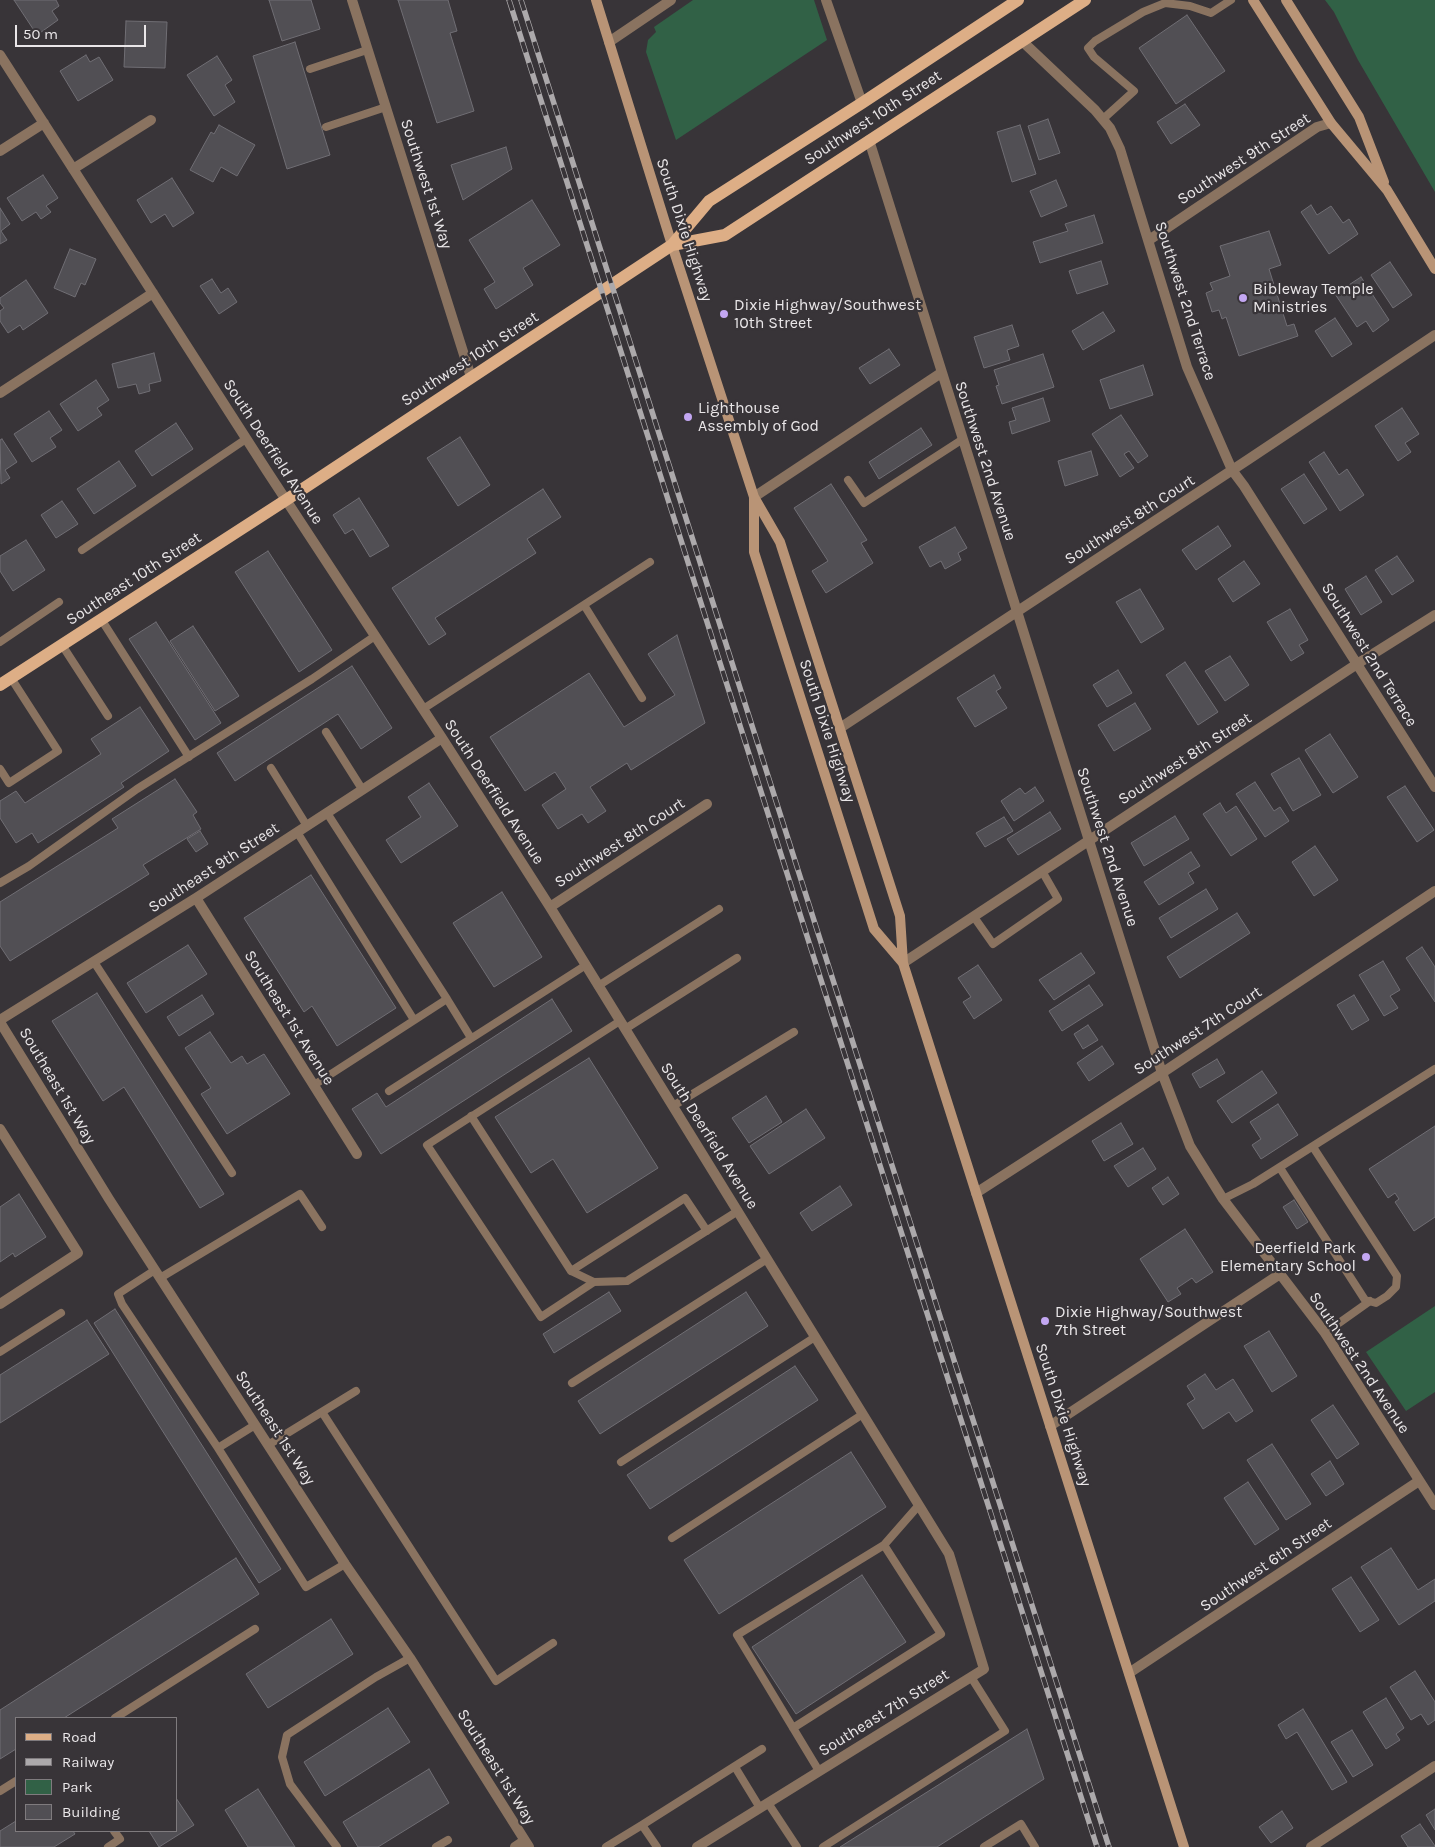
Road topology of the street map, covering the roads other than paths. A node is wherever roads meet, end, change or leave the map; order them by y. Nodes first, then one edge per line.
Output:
1 (352, 0) edge
2 (596, 0) edge
3 (671, 0) edge
4 (826, 0) edge
5 (1018, 0) edge
6 (1085, 0) edge
7 (1231, 0) edge
8 (1253, 0) edge
9 (1286, 0) edge
10 (1022, 41) junction
11 (609, 42) junction
12 (367, 50) junction
13 (0, 55) edge
14 (310, 69) dead end
15 (862, 104) junction
16 (386, 108) junction
17 (151, 120) dead end
18 (1103, 120) junction
19 (44, 123) junction
20 (1331, 123) junction
21 (326, 127) dead end
22 (869, 140) junction
23 (0, 152) edge
24 (73, 169) junction
25 (1387, 190) junction
26 (1149, 240) junction
27 (672, 244) junction
28 (1435, 269) edge
29 (152, 293) junction
30 (1435, 335) edge
31 (942, 373) junction
32 (471, 377) junction
33 (0, 393) edge
34 (246, 439) junction
35 (963, 439) junction
36 (1232, 470) junction
37 (848, 480) dead end
38 (754, 497) junction
39 (286, 500) junction
40 (82, 550) dead end
41 (650, 562) dead end
42 (59, 602) dead end
43 (584, 605) junction
44 (1017, 612) junction
45 (1435, 616) edge
46 (101, 619) junction
47 (375, 636) junction
48 (0, 642) edge
49 (62, 645) junction
50 (1357, 664) junction
51 (12, 678) junction
52 (0, 685) edge
53 (642, 698) dead end
54 (423, 709) junction
55 (108, 716) dead end
56 (840, 728) junction
57 (326, 732) dead end
58 (442, 738) junction
59 (188, 757) junction
60 (271, 768) dead end
61 (0, 769) edge
62 (1435, 787) edge
63 (362, 790) junction
64 (707, 804) dead end
65 (327, 813) junction
66 (307, 826) junction
67 (297, 832) junction
68 (1089, 840) junction
69 (1042, 871) junction
70 (0, 883) edge
71 (1435, 891) edge
72 (196, 898) junction
73 (550, 907) junction
74 (719, 909) dead end
75 (974, 916) junction
76 (738, 958) dead end
77 (94, 962) junction
78 (903, 963) junction
79 (586, 965) junction
80 (598, 986) junction
81 (447, 999) junction
82 (414, 1020) junction
83 (0, 1021) edge
84 (623, 1025) junction
85 (794, 1032) dead end
86 (471, 1038) junction
87 (1435, 1069) edge
88 (1162, 1073) junction
89 (314, 1085) junction
90 (389, 1091) dead end
91 (672, 1106) junction
92 (471, 1116) junction
93 (0, 1129) edge
94 (1312, 1148) junction
95 (358, 1154) dead end
96 (1280, 1168) junction
97 (232, 1173) dead end
98 (976, 1193) junction
99 (1223, 1199) junction
100 (738, 1211) junction
101 (322, 1227) dead end
102 (707, 1231) junction
103 (767, 1259) junction
104 (571, 1272) junction
105 (157, 1274) junction
106 (1280, 1274) junction
107 (594, 1282) junction
108 (1370, 1301) junction
109 (0, 1304) edge
110 (61, 1313) dead end
111 (1325, 1333) junction
112 (815, 1337) junction
113 (0, 1352) edge
114 (572, 1383) dead end
115 (356, 1391) dead end
116 (322, 1412) junction
117 (863, 1414) junction
118 (255, 1425) junction
119 (1050, 1426) junction
120 (268, 1445) junction
121 (218, 1448) junction
122 (621, 1462) dead end
123 (1419, 1481) junction
124 (919, 1505) junction
125 (1435, 1505) edge
126 (672, 1538) dead end
127 (884, 1545) junction
128 (949, 1554) joint
129 (345, 1564) junction
130 (256, 1629) dead end
131 (553, 1642) dead end
132 (410, 1658) junction
133 (1129, 1673) junction
134 (971, 1677) junction
135 (117, 1717) edge
136 (793, 1728) junction
137 (762, 1749) dead end
138 (1435, 1766) edge
139 (735, 1767) junction
140 (819, 1771) junction
141 (15, 1782) edge
142 (0, 1792) edge
143 (764, 1806) junction
144 (642, 1824) junction
145 (115, 1832) edge
146 (448, 1840) dead end
147 (526, 1844) edge
148 (701, 1846) edge
149 (108, 1847) edge
150 (336, 1847) edge
151 (436, 1847) edge
152 (515, 1847) edge
153 (606, 1847) edge
154 (657, 1847) edge
155 (797, 1847) edge
156 (823, 1847) edge
157 (984, 1847) edge
158 (1035, 1847) edge
159 (1184, 1847) edge
160 (1311, 1847) edge

1 - 12 street, Southwest 1st Way
2 - 11 main road, South Dixie Highway
3 - 11 street
4 - 15 street
5 - 15 main road, Southwest 10th Street
6 - 10 main road, Southwest 10th Street
7 - 18 lane
8 - 20 main road
9 - 25 main road
10 - 18 street, Southwest 2nd Terrace
10 - 22 main road, Southwest 10th Street
11 - 27 main road, South Dixie Highway
12 - 14 lane
12 - 16 street, Southwest 1st Way
13 - 19 street, South Deerfield Avenue
15 - 27 main road, Southwest 10th Street
16 - 21 lane
16 - 32 street, Southwest 1st Way
17 - 24 street
18 - 26 street, Southwest 2nd Terrace
19 - 23 street
19 - 24 street, South Deerfield Avenue
20 - 25 main road
20 - 26 street, Southwest 9th Street
22 - 27 main road, Southwest 10th Street
22 - 31 street, Southwest 2nd Avenue
24 - 29 street, South Deerfield Avenue
25 - 28 main road
26 - 36 street, Southwest 2nd Terrace
27 - 32 main road, Southwest 10th Street
27 - 38 main road, South Dixie Highway
29 - 33 street
29 - 34 street, South Deerfield Avenue
30 - 36 street, Southwest 8th Court
31 - 35 street, Southwest 2nd Avenue
31 - 38 street
32 - 39 main road, Southwest 10th Street
34 - 39 street, South Deerfield Avenue
34 - 40 lane
35 - 37 lane
35 - 44 street, Southwest 2nd Avenue
36 - 44 street, Southwest 8th Court
36 - 50 street, Southwest 2nd Terrace
38 - 56 main road, South Dixie Highway
38 - 78 main road, South Dixie Highway
39 - 46 main road, Southeast 10th Street
39 - 47 street, South Deerfield Avenue
41 - 43 lane
42 - 48 lane
43 - 53 lane
43 - 54 lane
44 - 56 street, Southwest 8th Court
44 - 68 street, Southwest 2nd Avenue
45 - 50 street, Southwest 8th Street
46 - 49 main road, Southeast 10th Street
46 - 59 lane
47 - 54 street, South Deerfield Avenue
47 - 59 lane
49 - 51 main road, Southeast 10th Street
49 - 55 lane
50 - 62 street, Southwest 2nd Terrace
50 - 68 street, Southwest 8th Street
51 - 52 main road, Southeast 10th Street
51 - 61 lane
54 - 58 street, South Deerfield Avenue
56 - 78 main road, South Dixie Highway
57 - 63 lane
58 - 63 street, Southeast 9th Street
58 - 73 street, South Deerfield Avenue
59 - 70 lane
60 - 66 lane
63 - 65 street, Southeast 9th Street
64 - 73 street, Southwest 8th Court
65 - 66 street, Southeast 9th Street
65 - 81 lane
66 - 67 street, Southeast 9th Street
67 - 72 street, Southeast 9th Street
67 - 82 lane
68 - 69 street, Southwest 8th Street
68 - 88 street, Southwest 2nd Avenue
69 - 75 street, Southwest 8th Street
69 - 75 lane
71 - 88 street, Southwest 7th Court
72 - 77 street, Southeast 9th Street
72 - 89 street, Southeast 1st Avenue
73 - 79 street, South Deerfield Avenue
74 - 80 lane
75 - 78 street, Southwest 8th Street
76 - 84 lane
77 - 83 street, Southeast 9th Street
77 - 97 lane
78 - 98 main road, South Dixie Highway
79 - 80 street, South Deerfield Avenue
79 - 86 lane
80 - 84 street, South Deerfield Avenue
81 - 82 lane
81 - 86 lane
82 - 89 lane
83 - 105 street, Southeast 1st Way
84 - 91 street, South Deerfield Avenue
84 - 92 lane
85 - 91 lane
86 - 90 lane
87 - 94 lane
88 - 98 street, Southwest 7th Court
88 - 99 street, Southwest 2nd Avenue
89 - 95 street, Southeast 1st Avenue
91 - 100 street, South Deerfield Avenue
92 - 104 lane
92 - 107 lane
93 - 109 street
94 - 96 lane
94 - 108 lane
96 - 99 lane
96 - 108 lane
98 - 119 main road, South Dixie Highway
99 - 106 street, Southwest 2nd Avenue
100 - 102 lane
100 - 103 street, South Deerfield Avenue
101 - 105 lane
102 - 104 lane
102 - 107 lane
103 - 112 street, South Deerfield Avenue
103 - 114 lane
104 - 107 lane
105 - 118 street, Southeast 1st Way
105 - 121 lane
106 - 111 street, Southwest 2nd Avenue
106 - 119 street
108 - 111 lane
110 - 113 lane
111 - 123 street, Southwest 2nd Avenue
112 - 117 street, South Deerfield Avenue
112 - 122 lane
115 - 116 lane
116 - 120 lane
116 - 131 lane
117 - 124 street, South Deerfield Avenue
117 - 126 lane
118 - 120 street, Southeast 1st Way
118 - 121 lane
119 - 133 main road, South Dixie Highway
120 - 129 street, Southeast 1st Way
121 - 129 lane
123 - 125 street, Southwest 2nd Avenue
123 - 133 street, Southwest 6th Street
124 - 127 lane
124 - 128 street, South Deerfield Avenue
127 - 136 lane
127 - 136 lane
128 - 134 street, Southeast 7th Street
129 - 132 street, Southeast 1st Way
130 - 135 lane
132 - 147 street, Southeast 1st Way
132 - 150 lane
133 - 159 main road, South Dixie Highway
134 - 140 street, Southeast 7th Street
134 - 156 lane
136 - 140 lane
137 - 139 lane
138 - 160 street
139 - 143 lane
139 - 144 lane
140 - 143 street, Southeast 7th Street
141 - 142 lane
143 - 148 street, Southeast 7th Street
143 - 155 lane
144 - 153 lane
144 - 154 lane
145 - 149 lane
146 - 151 lane
147 - 152 street
157 - 158 lane

